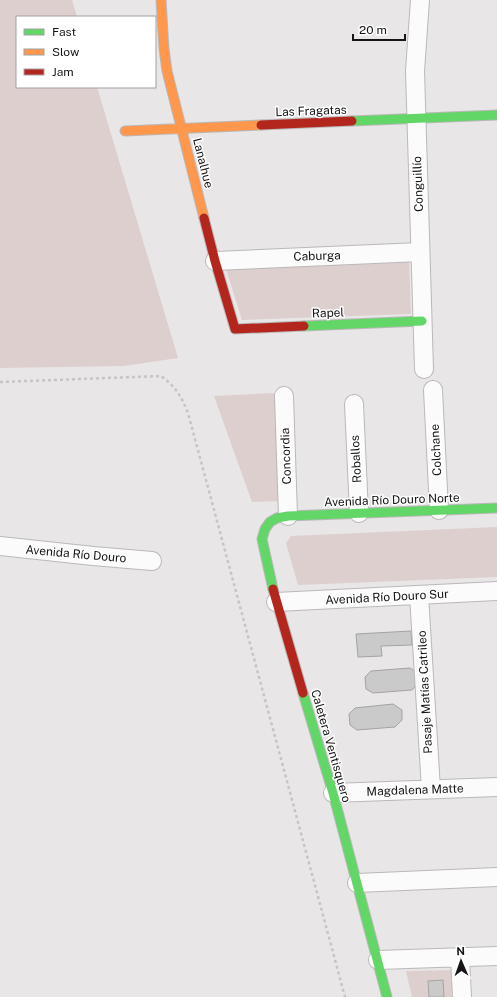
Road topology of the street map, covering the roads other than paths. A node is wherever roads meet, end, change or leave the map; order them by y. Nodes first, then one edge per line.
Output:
1 (161, 0) edge
2 (420, 0) edge
3 (497, 115) edge
4 (416, 119) junction
5 (182, 128) junction
6 (125, 131) dead end
7 (420, 252) junction
8 (215, 261) junction
9 (422, 321) junction
10 (235, 329) joint
11 (424, 369) dead end
12 (433, 390) dead end
13 (284, 396) dead end
14 (354, 404) dead end
15 (497, 508) edge
16 (439, 510) junction
17 (359, 514) junction
18 (288, 516) junction
19 (0, 546) edge
20 (152, 561) dead end
21 (497, 591) edge
22 (419, 595) junction
23 (276, 602) junction
24 (497, 787) edge
25 (431, 789) junction
26 (332, 793) junction
27 (497, 877) edge
28 (357, 882) junction
29 (497, 956) edge
30 (460, 958) junction
31 (378, 960) junction
32 (387, 997) edge
33 (462, 997) edge

1 - 5 street, Lanalhue
2 - 4 street, Conguillío
3 - 4 street, Las Fragatas
4 - 5 street, Las Fragatas
4 - 7 street, Conguillío
5 - 6 street, Las Fragatas
5 - 8 street, Lanalhue
7 - 8 street, Caburga
7 - 9 street, Conguillío
8 - 10 street, Lanalhue
9 - 10 street, Rapel
9 - 11 street, Conguillío
12 - 16 street, Colchane
13 - 18 street, Concordia
14 - 17 street, Roballos
15 - 16 street, Avenida Río Douro Norte
16 - 17 street, Avenida Río Douro Norte
17 - 18 street, Avenida Río Douro Norte
18 - 23 street, Caletera Ventisquero
19 - 20 street, Avenida Río Douro
21 - 22 street, Avenida Río Douro Sur
22 - 23 street, Avenida Río Douro Sur
22 - 25 street, Pasaje Matías Catrileo
23 - 26 street, Caletera Ventisquero
24 - 25 street, Magdalena Matte
25 - 26 street, Magdalena Matte
26 - 28 street, Caletera Ventisquero
27 - 28 street
28 - 31 street, Caletera Ventisquero
29 - 30 street
30 - 31 street
30 - 33 street
31 - 32 street, Caletera Ventisquero

